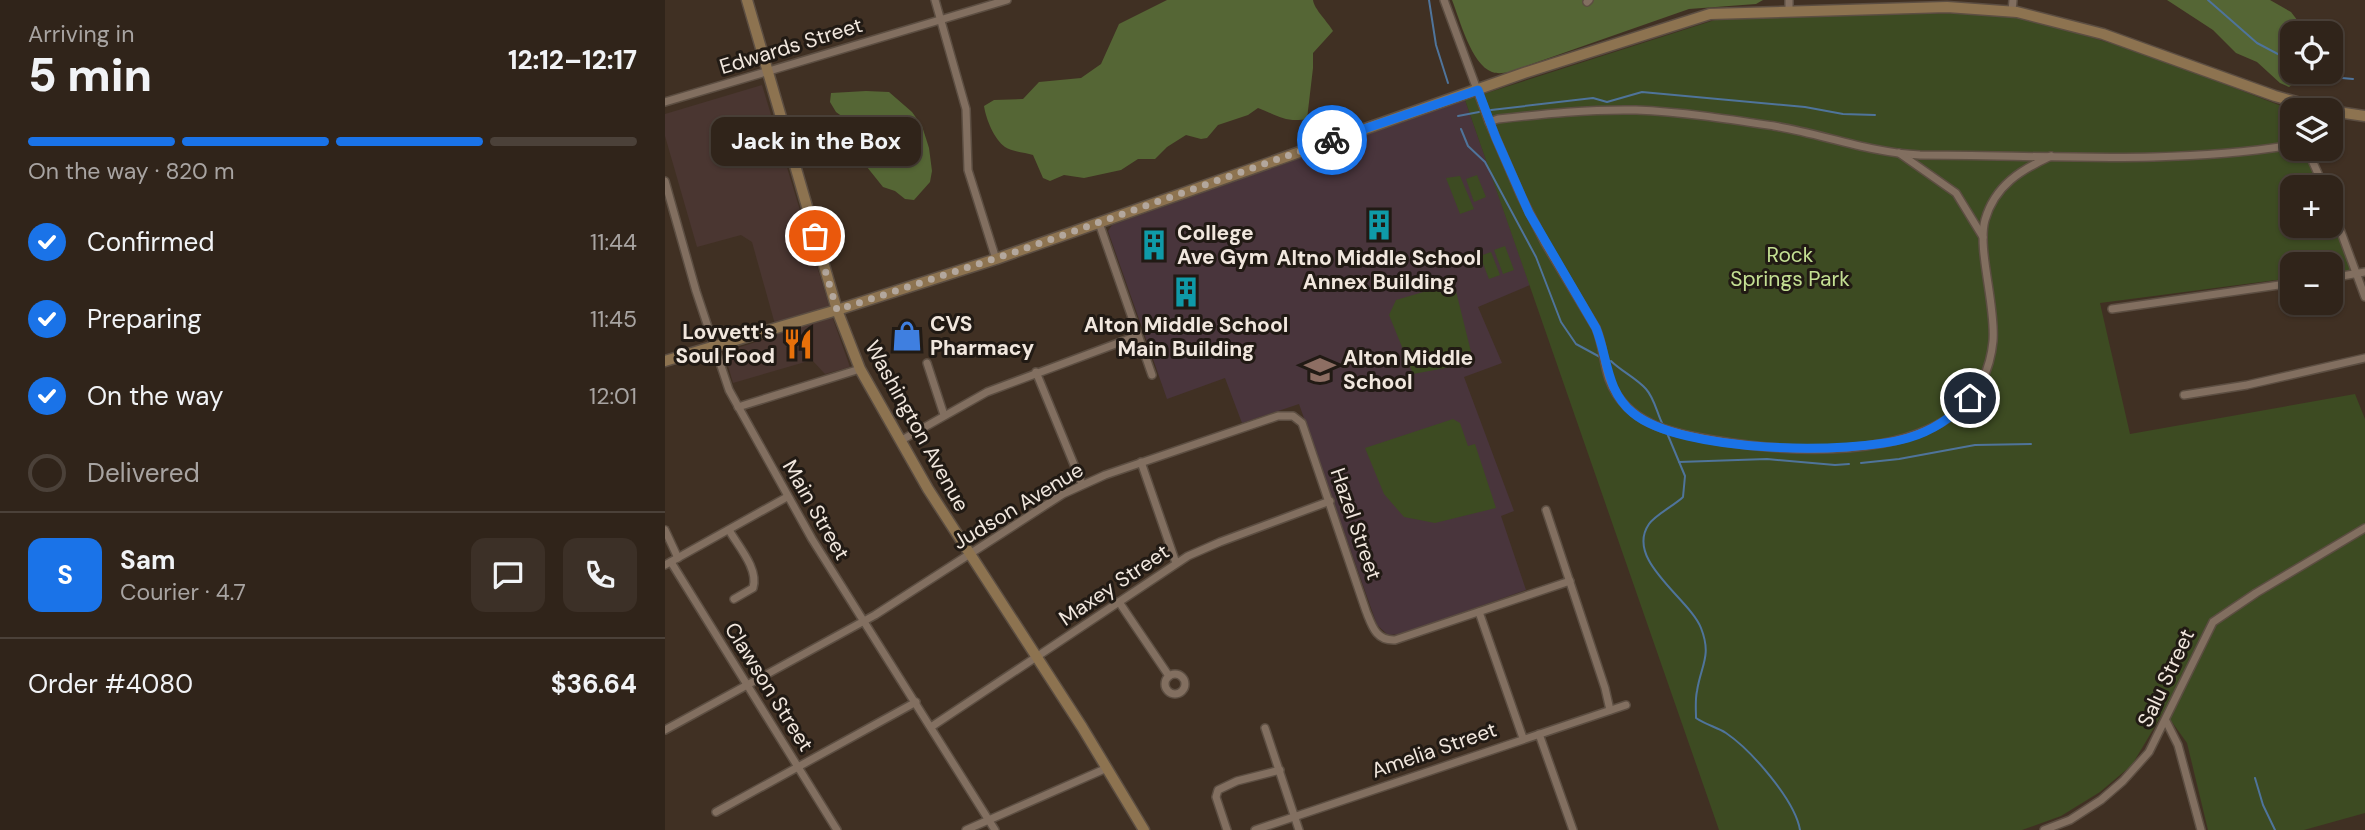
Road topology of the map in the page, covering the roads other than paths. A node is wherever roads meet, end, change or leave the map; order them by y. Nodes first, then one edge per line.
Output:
1 (747, 0) edge
2 (935, 0) edge
3 (1007, 0) edge
4 (1444, 0) edge
5 (1789, 0) edge
6 (2001, 5) edge
7 (2013, 6) edge
8 (1789, 12) junction
9 (941, 20) junction
10 (768, 71) junction
11 (1478, 90) junction
12 (2280, 100) edge
13 (665, 102) edge
14 (2343, 113) edge
15 (2365, 116) edge
16 (1489, 122) junction
17 (2280, 146) edge
18 (1899, 153) junction
19 (2051, 156) junction
20 (665, 181) edge
21 (1099, 223) junction
22 (2343, 232) edge
23 (1983, 237) junction
24 (996, 259) junction
25 (2361, 273) edge
26 (2343, 276) edge
27 (2280, 285) edge
28 (2365, 297) edge
29 (2112, 309) dead end
30 (837, 310) junction
31 (1137, 336) junction
32 (714, 346) junction
33 (2365, 358) edge
34 (665, 361) edge
35 (927, 363) dead end
36 (860, 369) junction
37 (1036, 372) junction
38 (1152, 375) dead end
39 (2184, 395) dead end
40 (738, 407) junction
41 (943, 415) junction
42 (1297, 418) joint
43 (900, 441) junction
44 (1141, 462) junction
45 (1082, 484) junction
46 (787, 497) junction
47 (1330, 501) junction
48 (1546, 510) dead end
49 (2365, 528) edge
50 (665, 530) edge
51 (729, 530) junction
52 (969, 554) junction
53 (671, 562) edge
54 (1176, 564) junction
55 (1570, 581) junction
56 (734, 599) dead end
57 (1119, 602) junction
58 (1479, 612) junction
59 (863, 622) junction
60 (1037, 657) junction
61 (1169, 676) dead end
62 (748, 685) junction
63 (916, 702) junction
64 (1626, 705) dead end
65 (1610, 710) junction
66 (2166, 721) junction
67 (931, 727) junction
68 (1265, 728) dead end
69 (665, 730) edge
70 (1539, 734) junction
71 (1523, 738) junction
72 (798, 767) junction
73 (1107, 768) junction
74 (1280, 771) junction
75 (716, 812) dead end
76 (1295, 816) junction
77 (990, 820) junction
78 (837, 830) edge
79 (966, 830) edge
80 (995, 830) edge
81 (1144, 830) edge
82 (1227, 830) edge
83 (1255, 830) edge
84 (1300, 830) edge
85 (1573, 830) edge
86 (2044, 830) edge
87 (2201, 830) edge

1 - 10 main road, Washington Avenue
2 - 9 street
3 - 9 street, Edwards Street
4 - 11 street
5 - 8 street
6 - 7 main road
6 - 8 main road
7 - 12 main road
8 - 11 main road
9 - 10 street, Edwards Street
9 - 24 street
10 - 13 street, Edwards Street
10 - 30 main road, Washington Avenue
11 - 16 street
11 - 21 main road
14 - 15 main road
16 - 18 street
16 - 23 street
17 - 19 street
18 - 19 street
18 - 23 street
19 - 23 street
20 - 32 street, Main Street
21 - 24 main road
21 - 31 street
22 - 25 street
24 - 30 main road
25 - 26 street
25 - 28 street
27 - 29 street
30 - 32 main road
30 - 36 main road, Washington Avenue
31 - 37 street
31 - 38 street
32 - 34 main road
32 - 40 street, Main Street
33 - 39 street
35 - 41 street
36 - 40 street
36 - 43 main road, Washington Avenue
37 - 41 street
37 - 45 street
40 - 46 street, Main Street
41 - 43 street
42 - 44 street, Judson Avenue
42 - 47 street, Hazel Street
43 - 52 main road, Washington Avenue
44 - 45 street, Judson Avenue
44 - 54 street
45 - 52 street, Judson Avenue
46 - 51 street
46 - 59 street, Main Street
47 - 54 street, Maxey Street
47 - 58 street, Hazel Street
48 - 55 street
49 - 66 street, Salu Street
50 - 53 street, Clawson Street
51 - 53 street
51 - 56 street
52 - 59 street, Judson Avenue
52 - 60 main road, Washington Avenue
53 - 62 street, Clawson Street
54 - 57 street, Maxey Street
55 - 58 street
55 - 65 street
57 - 60 street, Maxey Street
57 - 61 street
58 - 71 street
59 - 62 street, Judson Avenue
59 - 63 street, Main Street
60 - 67 street, Maxey Street
60 - 73 main road, Washington Avenue
62 - 69 street, Judson Avenue
62 - 72 street, Clawson Street
63 - 67 street, Main Street
63 - 72 street
64 - 65 street, Amelia Street
65 - 70 street, Amelia Street
66 - 86 street, Salu Street
66 - 87 street
67 - 77 street, Main Street
68 - 74 street
70 - 71 street, Amelia Street
70 - 85 street
71 - 76 street, Amelia Street
72 - 75 street
72 - 78 street, Clawson Street
73 - 77 street
73 - 81 main road, Washington Avenue
74 - 76 street
74 - 82 street
76 - 83 street, Amelia Street
76 - 84 street
77 - 79 street
77 - 80 street, Main Street

